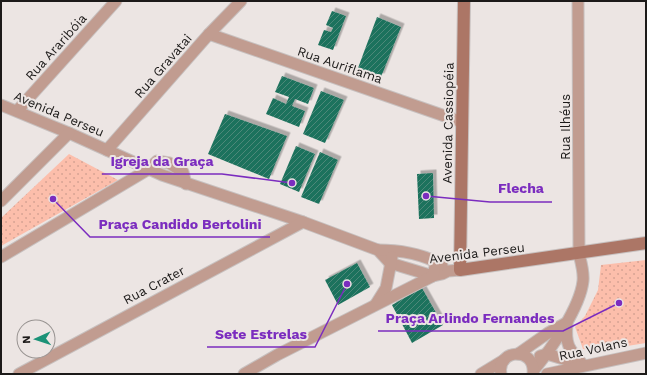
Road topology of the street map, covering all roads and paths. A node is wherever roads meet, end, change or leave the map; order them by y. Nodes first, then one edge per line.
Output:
1 (116, 1) edge
2 (241, 1) edge
3 (464, 1) edge
4 (578, 1) edge
5 (209, 34) junction
6 (1, 105) edge
7 (17, 111) junction
8 (462, 122) junction
9 (69, 133) junction
10 (107, 150) junction
11 (149, 169) junction
12 (1, 201) edge
13 (303, 222) junction
14 (646, 243) edge
15 (378, 250) junction
16 (394, 250) junction
17 (579, 254) junction
18 (1, 257) edge
19 (436, 262) junction
20 (390, 264) junction
21 (454, 271) junction
22 (432, 276) junction
23 (376, 304) junction
24 (567, 322) junction
25 (646, 352) edge
26 (518, 354) junction
27 (546, 354) junction
28 (529, 359) junction
29 (504, 360) junction
30 (583, 365) junction
31 (534, 372) edge
32 (24, 373) edge
33 (244, 374) edge
34 (481, 374) edge
35 (501, 374) edge
36 (547, 374) edge

1 - 7 street, Rua Araribóia
2 - 5 street, Rua Gravatai
3 - 8 street, Avenida Cassiopéia
4 - 17 street, Rua Ilhéus
5 - 8 street, Rua Auriflama
5 - 10 street, Rua Gravatai
6 - 7 street, Avenida Perseu
7 - 9 street, Avenida Perseu
8 - 21 street, Avenida Cassiopéia
9 - 10 street, Avenida Perseu
9 - 12 street
10 - 11 street, Avenida Perseu
11 - 13 street
11 - 18 street
13 - 15 street
13 - 32 street, Rua Crater
14 - 17 street, Avenida Perseu
15 - 16 street
15 - 20 street
16 - 19 street
16 - 20 street
17 - 21 street, Avenida Perseu
17 - 24 street, Rua Ilhéus
19 - 21 street
19 - 22 street
20 - 22 street, Avenida Perseu
20 - 23 street
21 - 22 street, Avenida Perseu
22 - 23 street
23 - 33 street
24 - 26 street
24 - 27 street, Rua Ilhéus
24 - 30 street
25 - 30 street, Rua Volans
26 - 28 street
26 - 29 street
27 - 28 street
27 - 30 street
27 - 31 street, Rua Ilhéus
28 - 31 street
29 - 34 street
29 - 35 street
30 - 36 street, Rua Volans

